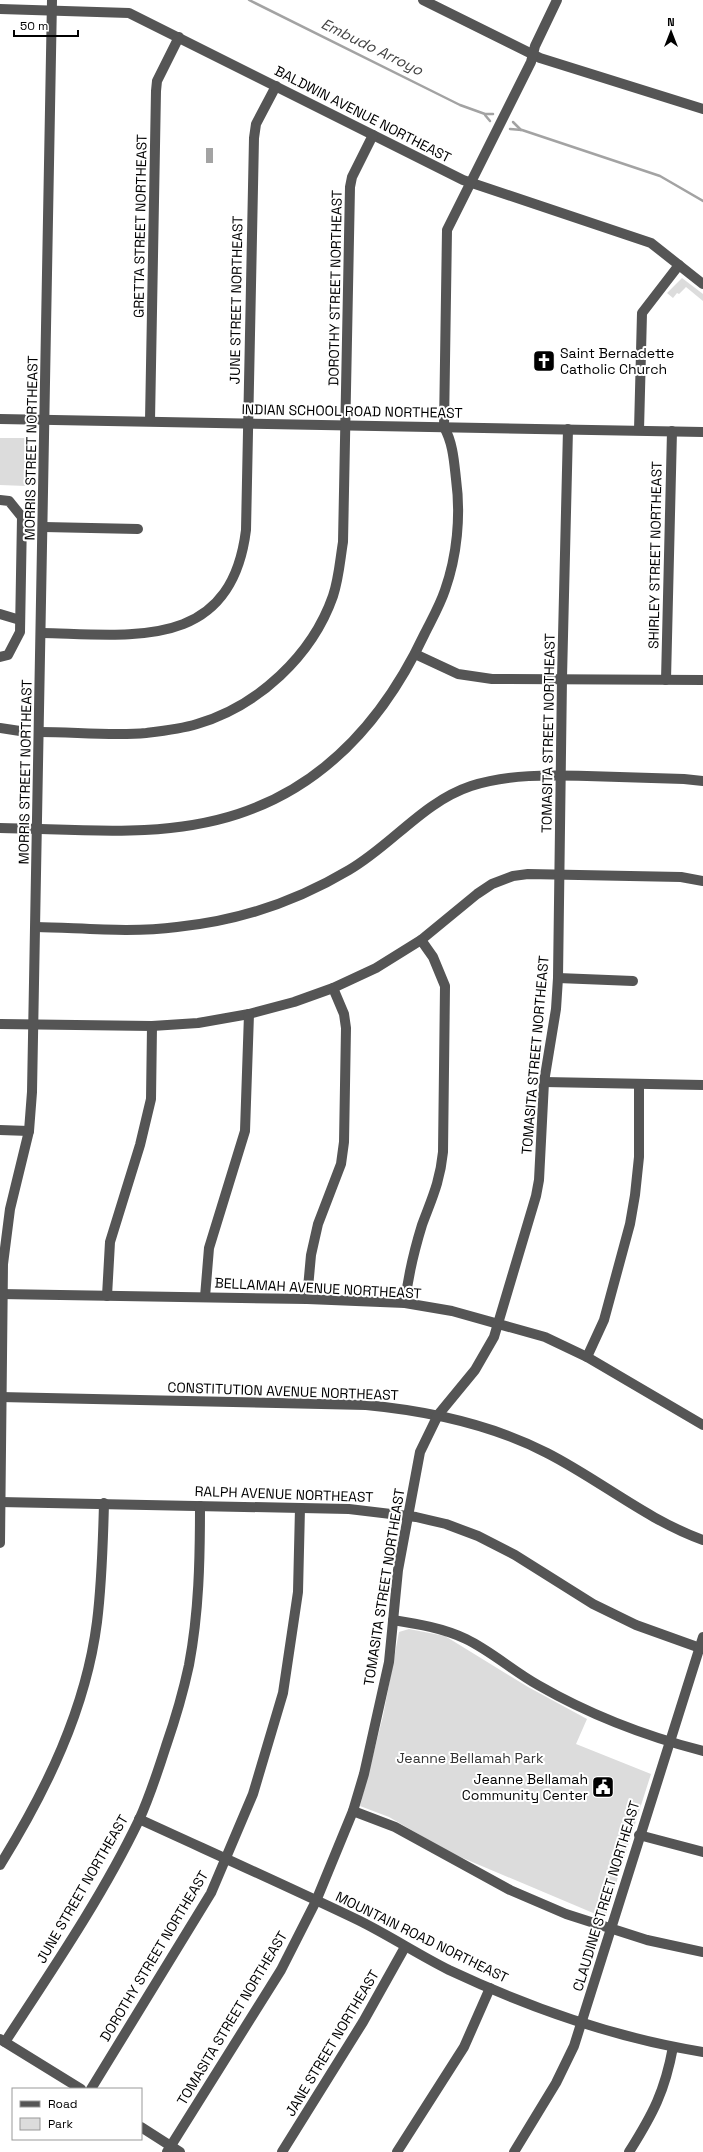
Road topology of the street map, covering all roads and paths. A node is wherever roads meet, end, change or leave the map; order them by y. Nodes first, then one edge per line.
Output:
1 (423, 0) edge
2 (557, 0) edge
3 (52, 5) edge
4 (0, 9) edge
5 (179, 37) junction
6 (533, 54) junction
7 (276, 86) junction
8 (703, 109) edge
9 (373, 135) junction
10 (471, 183) junction
11 (679, 265) junction
12 (703, 284) edge
13 (0, 419) edge
14 (45, 420) junction
15 (150, 421) junction
16 (248, 423) junction
17 (346, 425) junction
18 (444, 427) junction
19 (568, 429) junction
20 (639, 430) junction
21 (672, 431) junction
22 (703, 432) edge
23 (0, 500) edge
24 (44, 527) junction
25 (138, 529) dead end
26 (0, 614) edge
27 (20, 620) junction
28 (42, 633) junction
29 (415, 654) junction
30 (0, 657) edge
31 (562, 678) junction
32 (666, 680) junction
33 (703, 680) edge
34 (0, 728) edge
35 (20, 732) dead end
36 (40, 732) junction
37 (562, 776) junction
38 (703, 781) edge
39 (0, 828) edge
40 (38, 829) junction
41 (559, 875) junction
42 (703, 881) edge
43 (36, 927) junction
44 (421, 940) junction
45 (558, 978) junction
46 (633, 981) dead end
47 (333, 988) junction
48 (249, 1014) junction
49 (0, 1024) edge
50 (34, 1025) junction
51 (152, 1026) junction
52 (544, 1082) junction
53 (639, 1084) junction
54 (703, 1085) edge
55 (0, 1130) edge
56 (29, 1131) junction
57 (2, 1294) edge
58 (107, 1296) junction
59 (205, 1297) junction
60 (307, 1299) junction
61 (404, 1303) junction
62 (498, 1323) junction
63 (587, 1357) junction
64 (1, 1397) edge
65 (438, 1415) junction
66 (703, 1425) edge
67 (1, 1502) edge
68 (104, 1503) junction
69 (200, 1506) junction
70 (300, 1508) junction
71 (408, 1516) junction
72 (703, 1540) edge
73 (0, 1542) edge
74 (393, 1620) junction
75 (703, 1637) edge
76 (701, 1649) edge
77 (670, 1742) junction
78 (703, 1751) edge
79 (352, 1811) junction
80 (139, 1819) junction
81 (639, 1835) junction
82 (703, 1852) edge
83 (227, 1858) junction
84 (0, 1865) edge
85 (316, 1901) junction
86 (611, 1929) junction
87 (405, 1947) junction
88 (703, 1952) edge
89 (490, 1988) junction
90 (581, 2023) junction
91 (3, 2040) edge
92 (673, 2047) junction
93 (703, 2052) edge
94 (79, 2088) edge
95 (91, 2088) edge
96 (142, 2128) edge
97 (169, 2149) edge
98 (180, 2152) edge
99 (282, 2152) edge
100 (397, 2152) edge
101 (514, 2152) edge
102 (629, 2152) edge

1 - 6 street
2 - 6 street
3 - 4 street, BALDWIN AVENUE NORTHEAST
3 - 5 street, BALDWIN AVENUE NORTHEAST
3 - 14 street, MORRIS STREET NORTHEAST
5 - 7 street, BALDWIN AVENUE NORTHEAST
5 - 15 street, GRETTA STREET NORTHEAST
6 - 8 street
6 - 10 street
7 - 9 street, BALDWIN AVENUE NORTHEAST
7 - 16 street, JUNE STREET NORTHEAST
9 - 10 street, BALDWIN AVENUE NORTHEAST
9 - 17 street, DOROTHY STREET NORTHEAST
10 - 11 street, BALDWIN AVENUE NORTHEAST
10 - 18 street
11 - 12 street, BALDWIN AVENUE NORTHEAST
11 - 20 street
13 - 14 street, INDIAN SCHOOL ROAD NORTHEAST
14 - 15 street, INDIAN SCHOOL ROAD NORTHEAST
14 - 24 street, MORRIS STREET NORTHEAST
15 - 16 street, INDIAN SCHOOL ROAD NORTHEAST
16 - 17 street, INDIAN SCHOOL ROAD NORTHEAST
16 - 28 street, JUNE STREET NORTHEAST
17 - 18 street, INDIAN SCHOOL ROAD NORTHEAST
17 - 36 street, DOROTHY STREET NORTHEAST
18 - 19 street, INDIAN SCHOOL ROAD NORTHEAST
18 - 29 street
19 - 20 street, INDIAN SCHOOL ROAD NORTHEAST
19 - 31 street, TOMASITA STREET NORTHEAST
20 - 21 street, INDIAN SCHOOL ROAD NORTHEAST
21 - 22 street, INDIAN SCHOOL ROAD NORTHEAST
21 - 32 street, SHIRLEY STREET NORTHEAST
23 - 27 street
24 - 25 street
24 - 28 street, MORRIS STREET NORTHEAST
26 - 27 street
27 - 30 street
28 - 36 street, MORRIS STREET NORTHEAST
29 - 31 street
29 - 40 street
31 - 32 street
31 - 37 street, TOMASITA STREET NORTHEAST
32 - 33 street
34 - 35 street
36 - 40 street, MORRIS STREET NORTHEAST
37 - 38 street
37 - 41 street, TOMASITA STREET NORTHEAST
37 - 43 street
39 - 40 street
40 - 43 street, MORRIS STREET NORTHEAST
41 - 42 street
41 - 44 street
41 - 45 street, TOMASITA STREET NORTHEAST
43 - 50 street, MORRIS STREET NORTHEAST
44 - 47 street
44 - 61 street
45 - 46 street
45 - 52 street, TOMASITA STREET NORTHEAST
47 - 48 street
47 - 60 street
48 - 51 street
48 - 59 street
49 - 50 street
50 - 51 street
50 - 56 street, MORRIS STREET NORTHEAST
51 - 58 street
52 - 53 street
52 - 62 street, TOMASITA STREET NORTHEAST
53 - 54 street
53 - 63 street
55 - 56 street
56 - 57 street, MORRIS STREET NORTHEAST
57 - 58 street, BELLAMAH AVENUE NORTHEAST
57 - 64 street, MORRIS STREET NORTHEAST
58 - 59 street, BELLAMAH AVENUE NORTHEAST
59 - 60 street, BELLAMAH AVENUE NORTHEAST
60 - 61 street, BELLAMAH AVENUE NORTHEAST
61 - 62 street, BELLAMAH AVENUE NORTHEAST
62 - 63 street, BELLAMAH AVENUE NORTHEAST
62 - 65 street, TOMASITA STREET NORTHEAST
63 - 66 street, BELLAMAH AVENUE NORTHEAST
64 - 65 street, CONSTITUTION AVENUE NORTHEAST
64 - 67 street, MORRIS STREET NORTHEAST
65 - 71 street, TOMASITA STREET NORTHEAST
65 - 72 street, CONSTITUTION AVENUE NORTHEAST
67 - 68 street, RALPH AVENUE NORTHEAST
67 - 73 street, MORRIS STREET NORTHEAST
68 - 69 street, RALPH AVENUE NORTHEAST
68 - 84 street
69 - 70 street, RALPH AVENUE NORTHEAST
69 - 80 street, JUNE STREET NORTHEAST
70 - 71 street, RALPH AVENUE NORTHEAST
70 - 83 street, DOROTHY STREET NORTHEAST
71 - 74 street, TOMASITA STREET NORTHEAST
71 - 76 street, RALPH AVENUE NORTHEAST
74 - 77 street
74 - 79 street, TOMASITA STREET NORTHEAST
75 - 76 street, CLAUDINE STREET NORTHEAST
76 - 77 street, CLAUDINE STREET NORTHEAST
77 - 78 street
77 - 81 street, CLAUDINE STREET NORTHEAST
79 - 85 street, TOMASITA STREET NORTHEAST
79 - 86 street
80 - 83 street, MOUNTAIN ROAD NORTHEAST
80 - 91 street, JUNE STREET NORTHEAST
81 - 82 street
81 - 86 street, CLAUDINE STREET NORTHEAST
83 - 85 street, MOUNTAIN ROAD NORTHEAST
83 - 95 street, DOROTHY STREET NORTHEAST
85 - 87 street, MOUNTAIN ROAD NORTHEAST
85 - 97 street, TOMASITA STREET NORTHEAST
86 - 88 street
86 - 90 street, CLAUDINE STREET NORTHEAST
87 - 89 street, MOUNTAIN ROAD NORTHEAST
87 - 99 street, JANE STREET NORTHEAST
89 - 90 street, MOUNTAIN ROAD NORTHEAST
89 - 100 street
90 - 92 street, MOUNTAIN ROAD NORTHEAST
90 - 101 street, CLAUDINE STREET NORTHEAST
91 - 94 street
92 - 93 street, MOUNTAIN ROAD NORTHEAST
92 - 102 street
96 - 97 street
97 - 98 street

